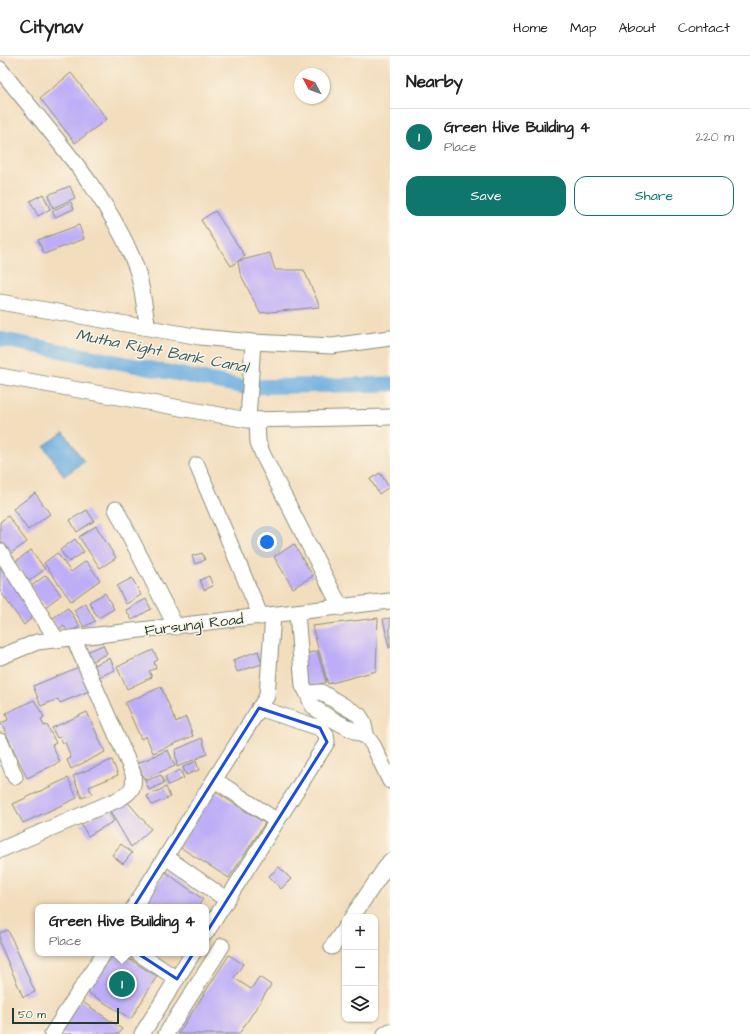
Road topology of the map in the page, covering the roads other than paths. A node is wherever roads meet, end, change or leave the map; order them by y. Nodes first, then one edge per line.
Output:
1 (0, 69) edge
2 (0, 302) edge
3 (148, 327) junction
4 (390, 338) edge
5 (253, 347) junction
6 (0, 376) edge
7 (251, 417) junction
8 (390, 417) edge
9 (197, 465) dead end
10 (116, 509) dead end
11 (0, 551) edge
12 (390, 601) edge
13 (341, 608) junction
14 (297, 613) junction
15 (267, 616) junction
16 (176, 626) junction
17 (74, 639) junction
18 (57, 640) junction
19 (0, 657) edge
20 (259, 708) junction
21 (0, 741) edge
22 (15, 777) dead end
23 (215, 780) junction
24 (390, 780) edge
25 (278, 821) junction
26 (0, 850) edge
27 (166, 857) junction
28 (390, 861) edge
29 (227, 900) junction
30 (136, 904) edge
31 (354, 914) edge
32 (209, 928) edge
33 (342, 932) edge
34 (222, 946) dead end
35 (332, 947) dead end
36 (102, 956) edge
37 (142, 956) edge
38 (191, 956) edge
39 (177, 979) junction
40 (390, 1031) edge
41 (52, 1034) edge
42 (142, 1034) edge
43 (166, 1034) edge
44 (385, 1034) edge

1 - 3 street
2 - 3 street
3 - 5 street
4 - 5 street
5 - 7 street
6 - 7 street
7 - 8 street
7 - 13 street
9 - 15 street
10 - 16 street
11 - 18 street
12 - 13 street, Fursungi Road
13 - 14 street, Fursungi Road
14 - 15 street, Fursungi Road
14 - 24 street
15 - 16 street, Fursungi Road
15 - 20 street
16 - 17 street, Fursungi Road
17 - 18 street, Fursungi Road
17 - 26 street
18 - 19 street, Fursungi Road
20 - 23 street
20 - 25 street
21 - 22 street
23 - 25 street
23 - 27 street
25 - 29 street
27 - 29 street
27 - 30 street
28 - 31 street
29 - 32 street
33 - 35 street
34 - 43 street
36 - 41 street
37 - 39 street
38 - 39 street
39 - 42 street
40 - 44 street

